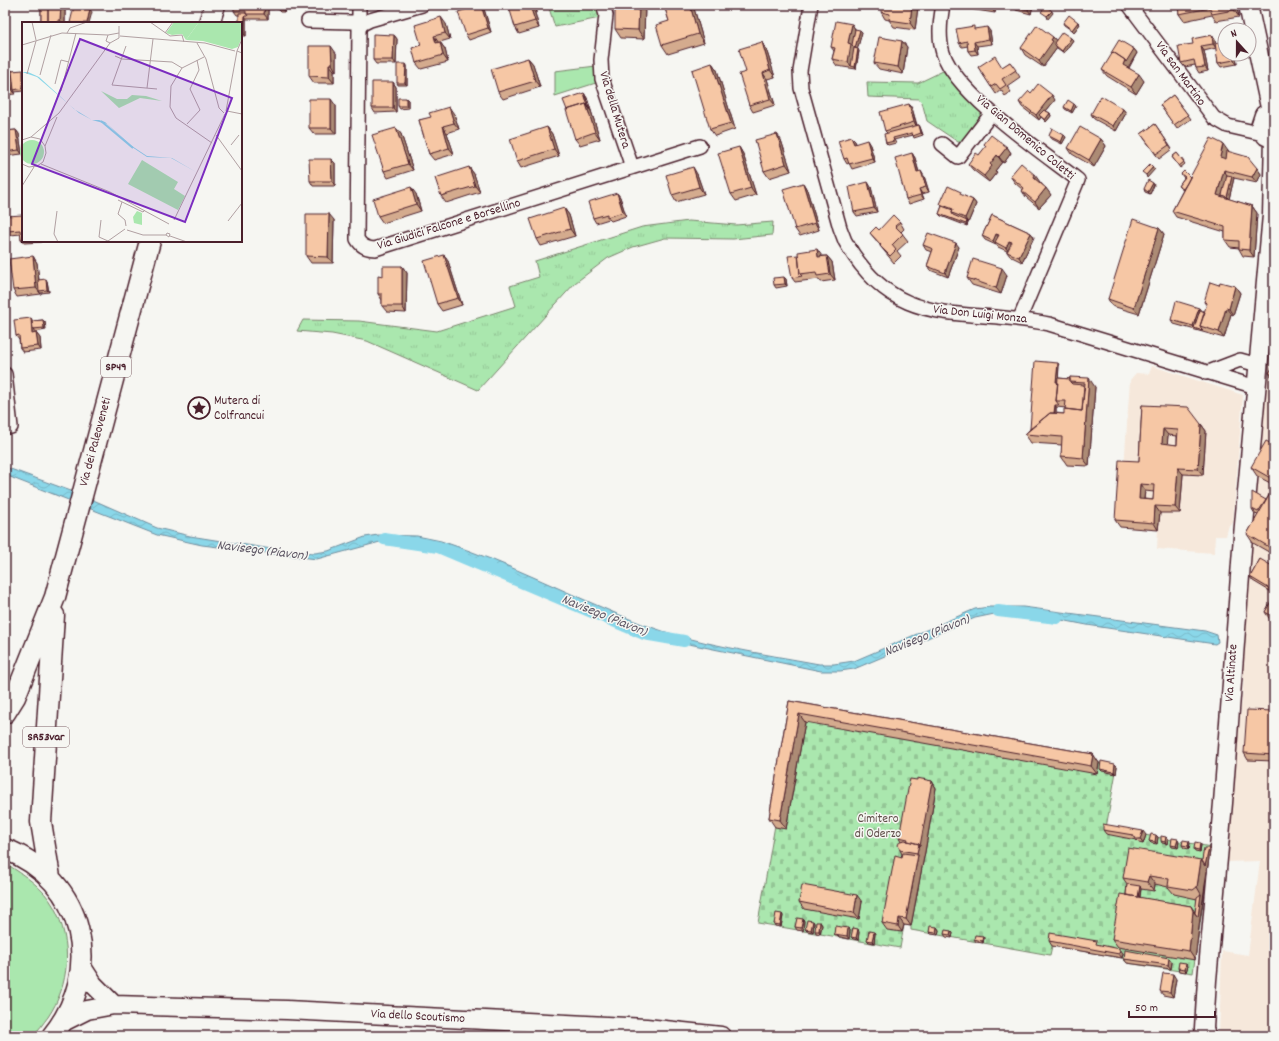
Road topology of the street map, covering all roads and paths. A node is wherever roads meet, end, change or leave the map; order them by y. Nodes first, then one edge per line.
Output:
1 (359, 5) edge
2 (422, 5) edge
3 (603, 5) edge
4 (811, 5) edge
5 (943, 5) edge
6 (1129, 5) edge
7 (1248, 5) edge
8 (308, 21) dead end
9 (362, 24) junction
10 (992, 113) junction
11 (1269, 126) edge
12 (942, 144) dead end
13 (700, 146) dead end
14 (632, 167) junction
15 (150, 242) edge
16 (1020, 318) junction
17 (1268, 323) edge
18 (1258, 365) junction
19 (1206, 373) junction
20 (5, 374) edge
21 (1256, 387) junction
22 (11, 427) dead end
23 (55, 597) junction
24 (5, 713) edge
25 (5, 849) edge
26 (50, 877) junction
27 (82, 967) junction
28 (114, 1005) junction
29 (64, 1021) junction
30 (1204, 1033) edge
31 (52, 1036) edge
32 (721, 1036) edge

1 - 9 street, Via Giudici Falcone e Borsellino
2 - 9 street
3 - 14 street, Via della Mutera
4 - 16 street, Via Don Luigi Monza
5 - 10 street, Via Gian Domenico Coletti
6 - 11 street, Via san Martino
7 - 11 street, Via Altinate
8 - 9 street
9 - 14 street, Via Giudici Falcone e Borsellino
10 - 12 street
10 - 16 street, Via Gian Domenico Coletti
11 - 17 street, Via Altinate
13 - 14 street, Via Giudici Falcone e Borsellino
15 - 23 main road, Via dei Paleoveneti / SP49
16 - 19 street, Via Don Luigi Monza
17 - 18 street, Via Altinate
18 - 19 street
18 - 21 street, Via Altinate
19 - 21 street, Via Don Luigi Monza
20 - 22 street
21 - 30 street, Via Altinate
23 - 24 main road, Via dei Paleoveneti
23 - 26 main road, Via dei Paleoveneti / SR53var
25 - 26 main road, SR53var
26 - 27 main road, SR53var
27 - 28 street
27 - 29 main road, SR53var
28 - 29 street, Via dello Scoutismo
28 - 32 street, Via dello Scoutismo
29 - 31 main road, SR53var

